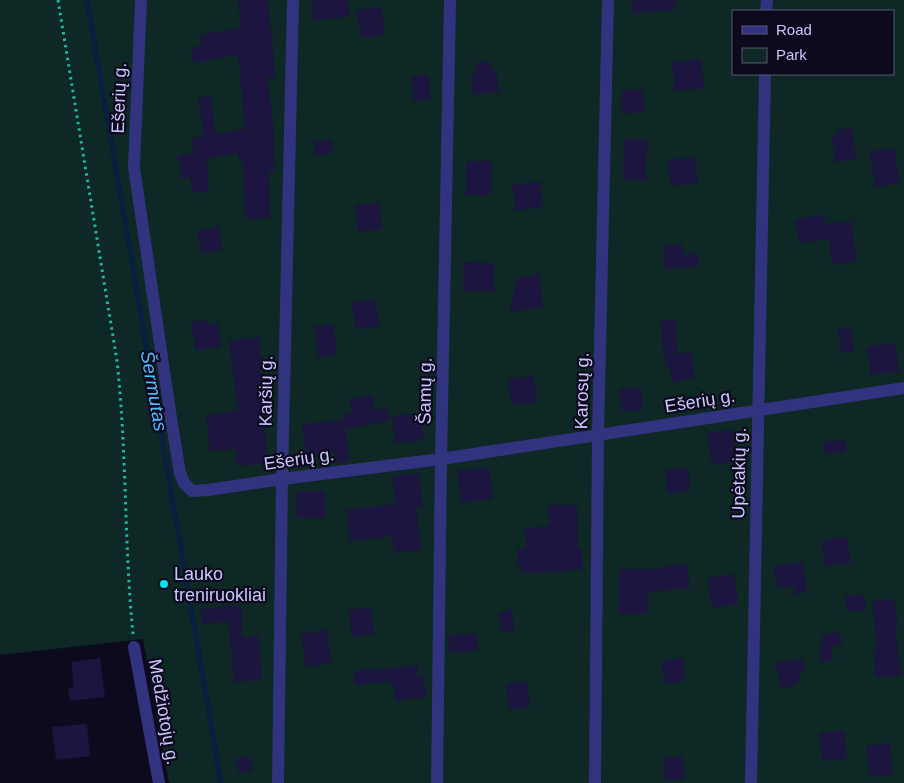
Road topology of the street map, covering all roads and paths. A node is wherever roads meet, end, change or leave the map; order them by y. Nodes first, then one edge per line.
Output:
1 (58, 0) edge
2 (141, 0) edge
3 (293, 0) edge
4 (450, 0) edge
5 (608, 0) edge
6 (765, 75) edge
7 (904, 388) edge
8 (758, 410) junction
9 (598, 434) junction
10 (442, 459) junction
11 (282, 479) junction
12 (134, 647) joint
13 (160, 783) edge
14 (278, 783) edge
15 (437, 783) edge
16 (595, 783) edge
17 (751, 783) edge

1 - 12 path
2 - 11 street, Ešerių g.
3 - 11 street, Karšių g.
4 - 10 street, Šamų g.
5 - 9 street, Karosų g.
6 - 8 street, Upėtakių g.
7 - 8 street, Ešerių g.
8 - 9 street, Ešerių g.
8 - 17 street, Upėtakių g.
9 - 10 street, Ešerių g.
9 - 16 street, Karosų g.
10 - 11 street, Ešerių g.
10 - 15 street, Šamų g.
11 - 14 street, Karšių g.
12 - 13 street, Medžiotojų g.

